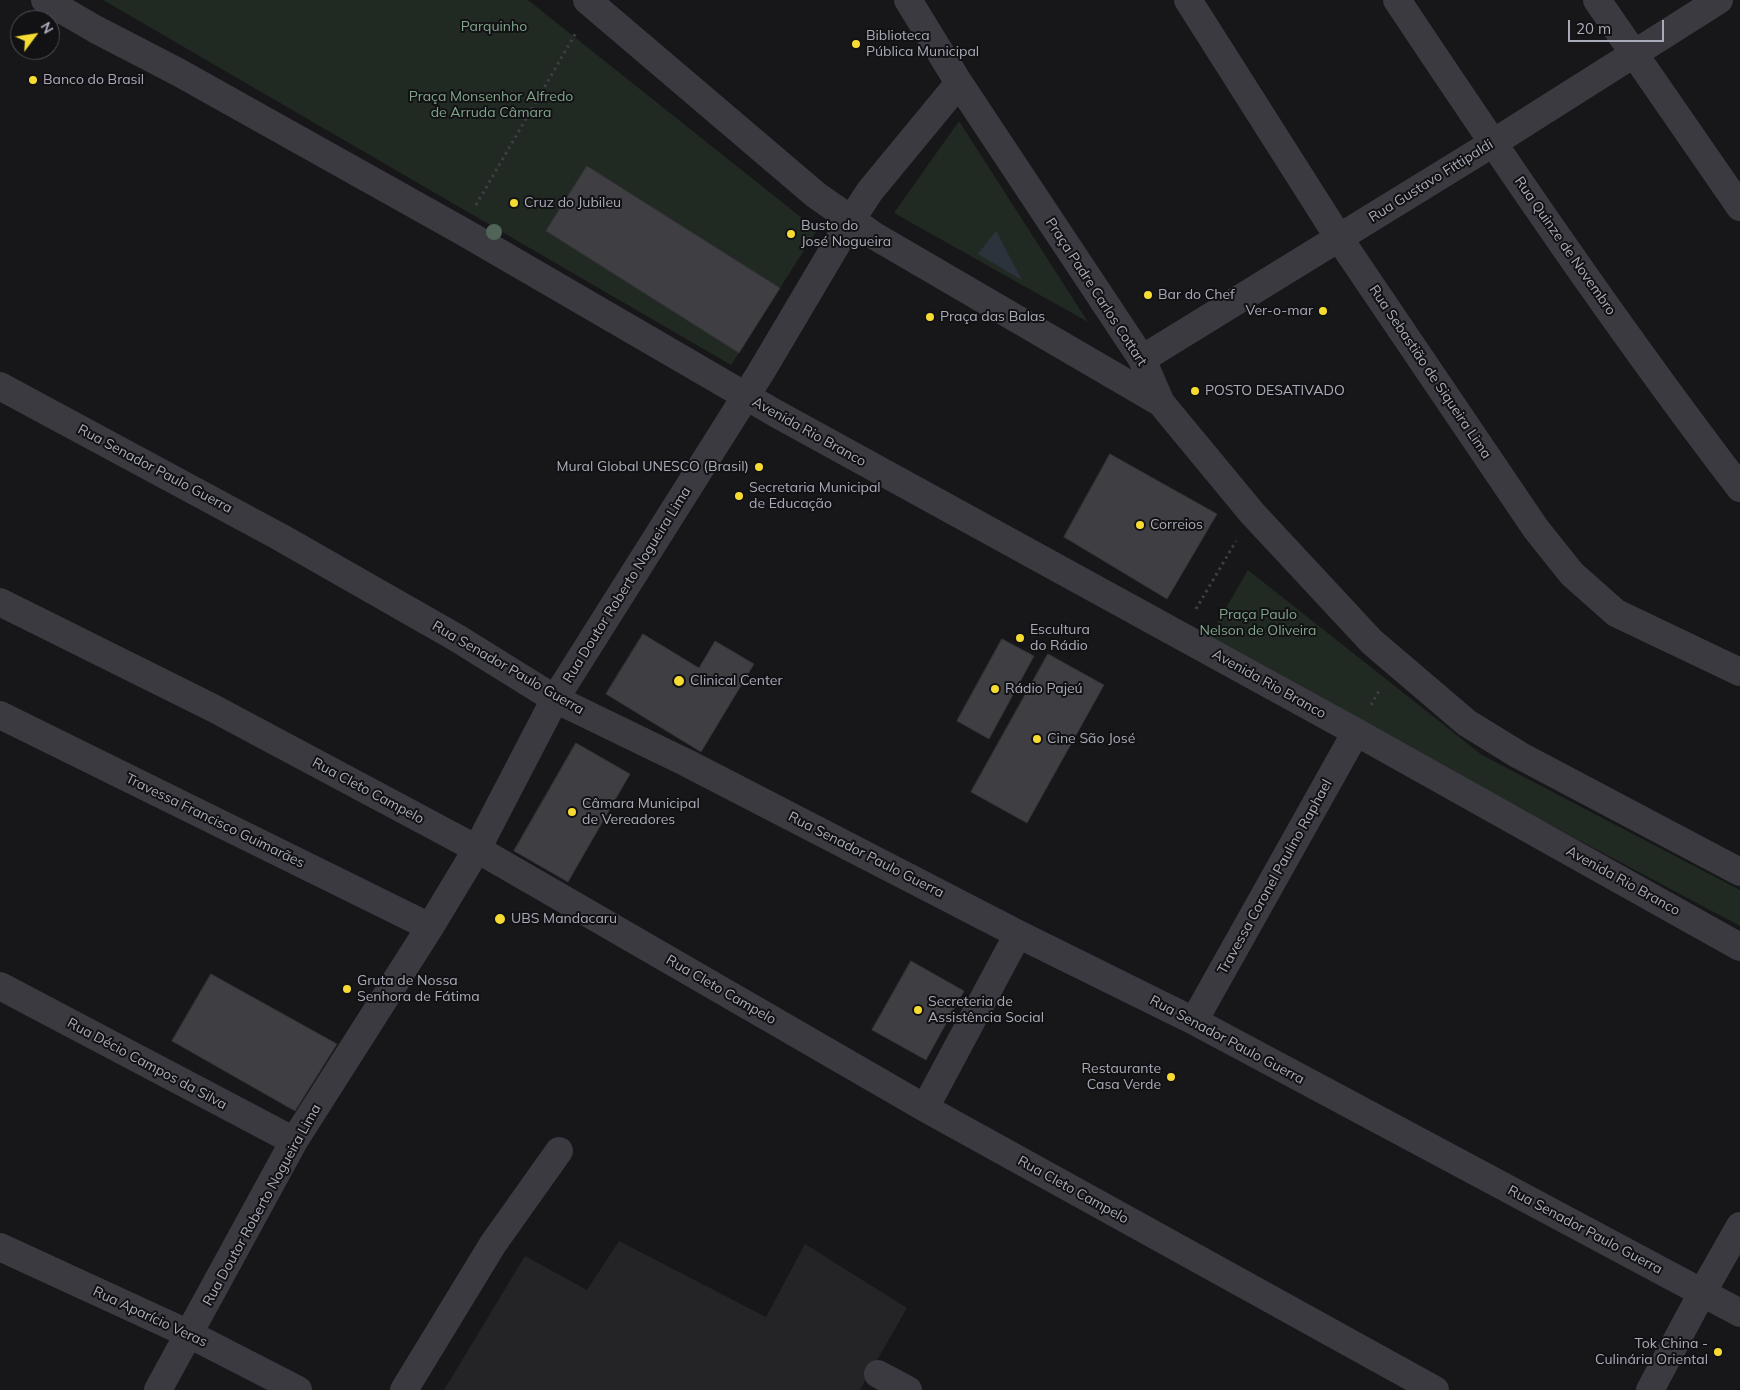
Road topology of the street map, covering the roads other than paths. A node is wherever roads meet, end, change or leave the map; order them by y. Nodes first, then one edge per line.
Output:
1 (45, 0) edge
2 (908, 0) edge
3 (1188, 0) edge
4 (1397, 0) edge
5 (1597, 0) edge
6 (1719, 0) edge
7 (590, 2) edge
8 (1634, 55) junction
9 (959, 83) junction
10 (1493, 143) junction
11 (1740, 206) edge
12 (851, 220) junction
13 (1339, 238) junction
14 (1142, 359) junction
15 (0, 386) edge
16 (744, 396) junction
17 (1161, 403) junction
18 (1740, 488) edge
19 (0, 602) edge
20 (1740, 672) edge
21 (555, 700) junction
22 (0, 715) edge
23 (1356, 732) junction
24 (477, 849) junction
25 (1740, 872) edge
26 (430, 926) junction
27 (1018, 934) junction
28 (1740, 947) edge
29 (0, 986) edge
30 (1194, 1021) junction
31 (925, 1108) junction
32 (294, 1141) junction
33 (559, 1151) dead end
34 (1740, 1226) edge
35 (0, 1247) edge
36 (1702, 1293) junction
37 (1740, 1313) edge
38 (189, 1334) junction
39 (878, 1374) dead end
40 (158, 1390) edge
41 (298, 1390) edge
42 (404, 1390) edge
43 (908, 1390) edge
44 (1435, 1390) edge
45 (1650, 1390) edge

1 - 16 street
2 - 9 street, Praça Padre Carlos Cottart
3 - 13 street, Rua Sebastião de Siqueira Lima
4 - 10 street, Rua Quinze de Novembro
5 - 8 street
6 - 8 street, Rua Gustavo Fittipaldi
7 - 12 street
8 - 10 street, Rua Gustavo Fittipaldi
8 - 11 street
9 - 12 street, Rua Doutor Roberto Nogueira Lima
9 - 14 street, Praça Padre Carlos Cottart
10 - 13 street, Rua Gustavo Fittipaldi
10 - 18 street, Rua Quinze de Novembro
12 - 16 street, Rua Doutor Roberto Nogueira Lima
12 - 17 street, Praça Padre Carlos Cottart
13 - 14 street, Rua Gustavo Fittipaldi
13 - 20 street, Rua Sebastião de Siqueira Lima
14 - 17 street, Praça Padre Carlos Cottart
15 - 21 street, Rua Senador Paulo Guerra
16 - 21 street, Rua Doutor Roberto Nogueira Lima
16 - 23 street, Avenida Rio Branco
17 - 25 street
19 - 24 street, Rua Cleto Campelo
21 - 24 street, Rua Doutor Roberto Nogueira Lima
21 - 27 street, Rua Senador Paulo Guerra
22 - 26 street, Travessa Francisco Guimarães
23 - 28 street, Avenida Rio Branco
23 - 30 street, Travessa Coronel Paulino Raphael
24 - 26 street, Rua Doutor Roberto Nogueira Lima
24 - 31 street, Rua Cleto Campelo
26 - 32 street, Rua Doutor Roberto Nogueira Lima
27 - 30 street, Rua Senador Paulo Guerra
27 - 31 street
29 - 32 street, Rua Décio Campos da Silva
30 - 36 street, Rua Senador Paulo Guerra
31 - 44 street, Rua Cleto Campelo
32 - 38 street, Rua Doutor Roberto Nogueira Lima
33 - 42 street
34 - 36 street
35 - 38 street, Rua Aparício Veras
36 - 37 street, Rua Senador Paulo Guerra
36 - 45 street
38 - 40 street, Rua Doutor Roberto Nogueira Lima
38 - 41 street, Rua Aparício Veras
39 - 43 street

